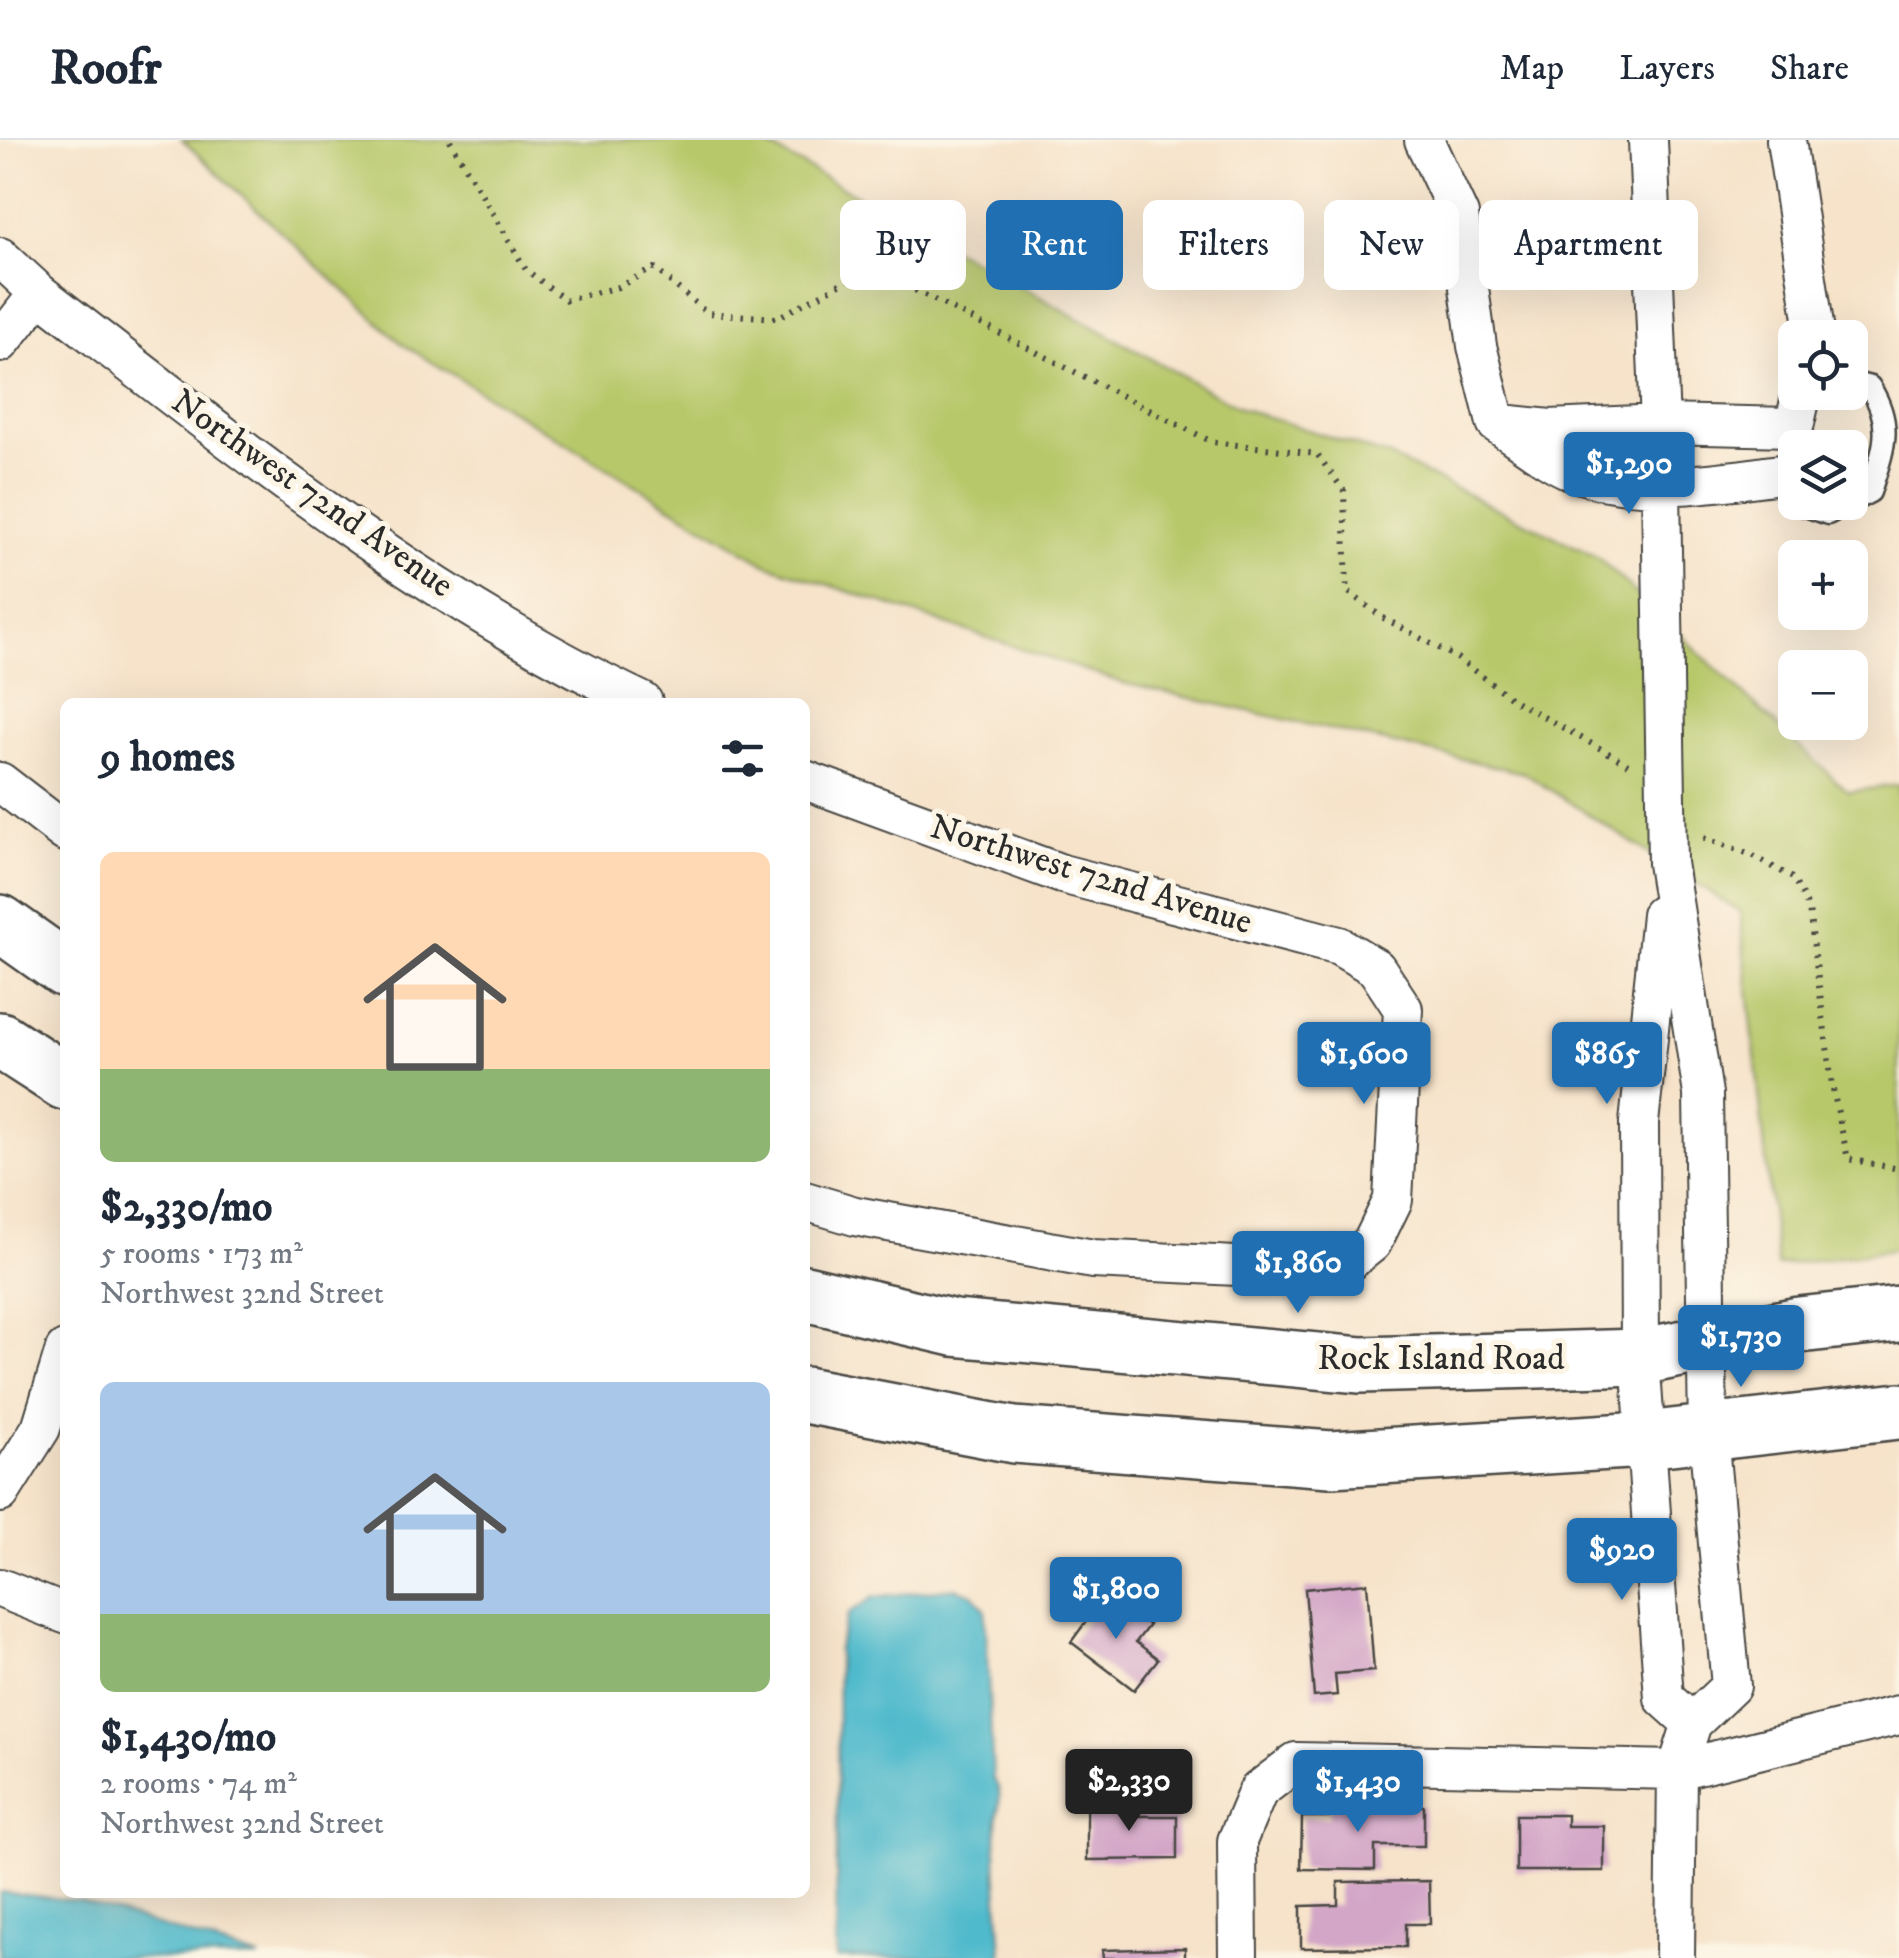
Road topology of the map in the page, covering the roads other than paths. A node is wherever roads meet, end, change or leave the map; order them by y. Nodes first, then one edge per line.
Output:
1 (1424, 140) edge
2 (1648, 140) edge
3 (1786, 140) edge
4 (0, 258) edge
5 (39, 293) junction
6 (1814, 320) edge
7 (0, 342) edge
8 (1868, 387) edge
9 (1798, 410) edge
10 (1496, 423) junction
11 (1660, 424) junction
12 (1778, 474) edge
13 (1662, 488) junction
14 (1868, 493) edge
15 (634, 698) edge
16 (0, 782) edge
17 (810, 782) edge
18 (60, 828) edge
19 (1667, 863) junction
20 (0, 923) edge
21 (60, 965) edge
22 (0, 1040) edge
23 (60, 1079) edge
24 (810, 1202) edge
25 (810, 1294) edge
26 (1899, 1314) edge
27 (1707, 1347) junction
28 (1640, 1357) junction
29 (60, 1367) edge
30 (810, 1395) edge
31 (1899, 1412) edge
32 (1708, 1434) junction
33 (1645, 1440) junction
34 (0, 1494) edge
35 (0, 1588) edge
36 (60, 1612) edge
37 (1899, 1715) edge
38 (1692, 1723) junction
39 (1677, 1770) junction
40 (1238, 1958) edge
41 (1674, 1958) edge

1 - 10 street
2 - 11 street
3 - 6 street
4 - 5 street, Northwest 72nd Avenue
5 - 7 street
5 - 15 street, Northwest 72nd Avenue
8 - 14 lane
9 - 11 street
10 - 11 street
10 - 13 street
11 - 13 street
12 - 13 street
13 - 19 street
16 - 18 street
17 - 24 street, Northwest 72nd Avenue
19 - 27 street
19 - 28 street
20 - 21 main road
22 - 23 main road
25 - 28 main road, Rock Island Road
26 - 27 main road, Rock Island Road
27 - 28 main road, Rock Island Road
27 - 32 street
28 - 33 street
29 - 34 street
30 - 33 main road
31 - 32 main road
32 - 33 main road
32 - 38 street
33 - 38 street
35 - 36 street
37 - 39 street
38 - 39 street
39 - 40 street
39 - 41 street

